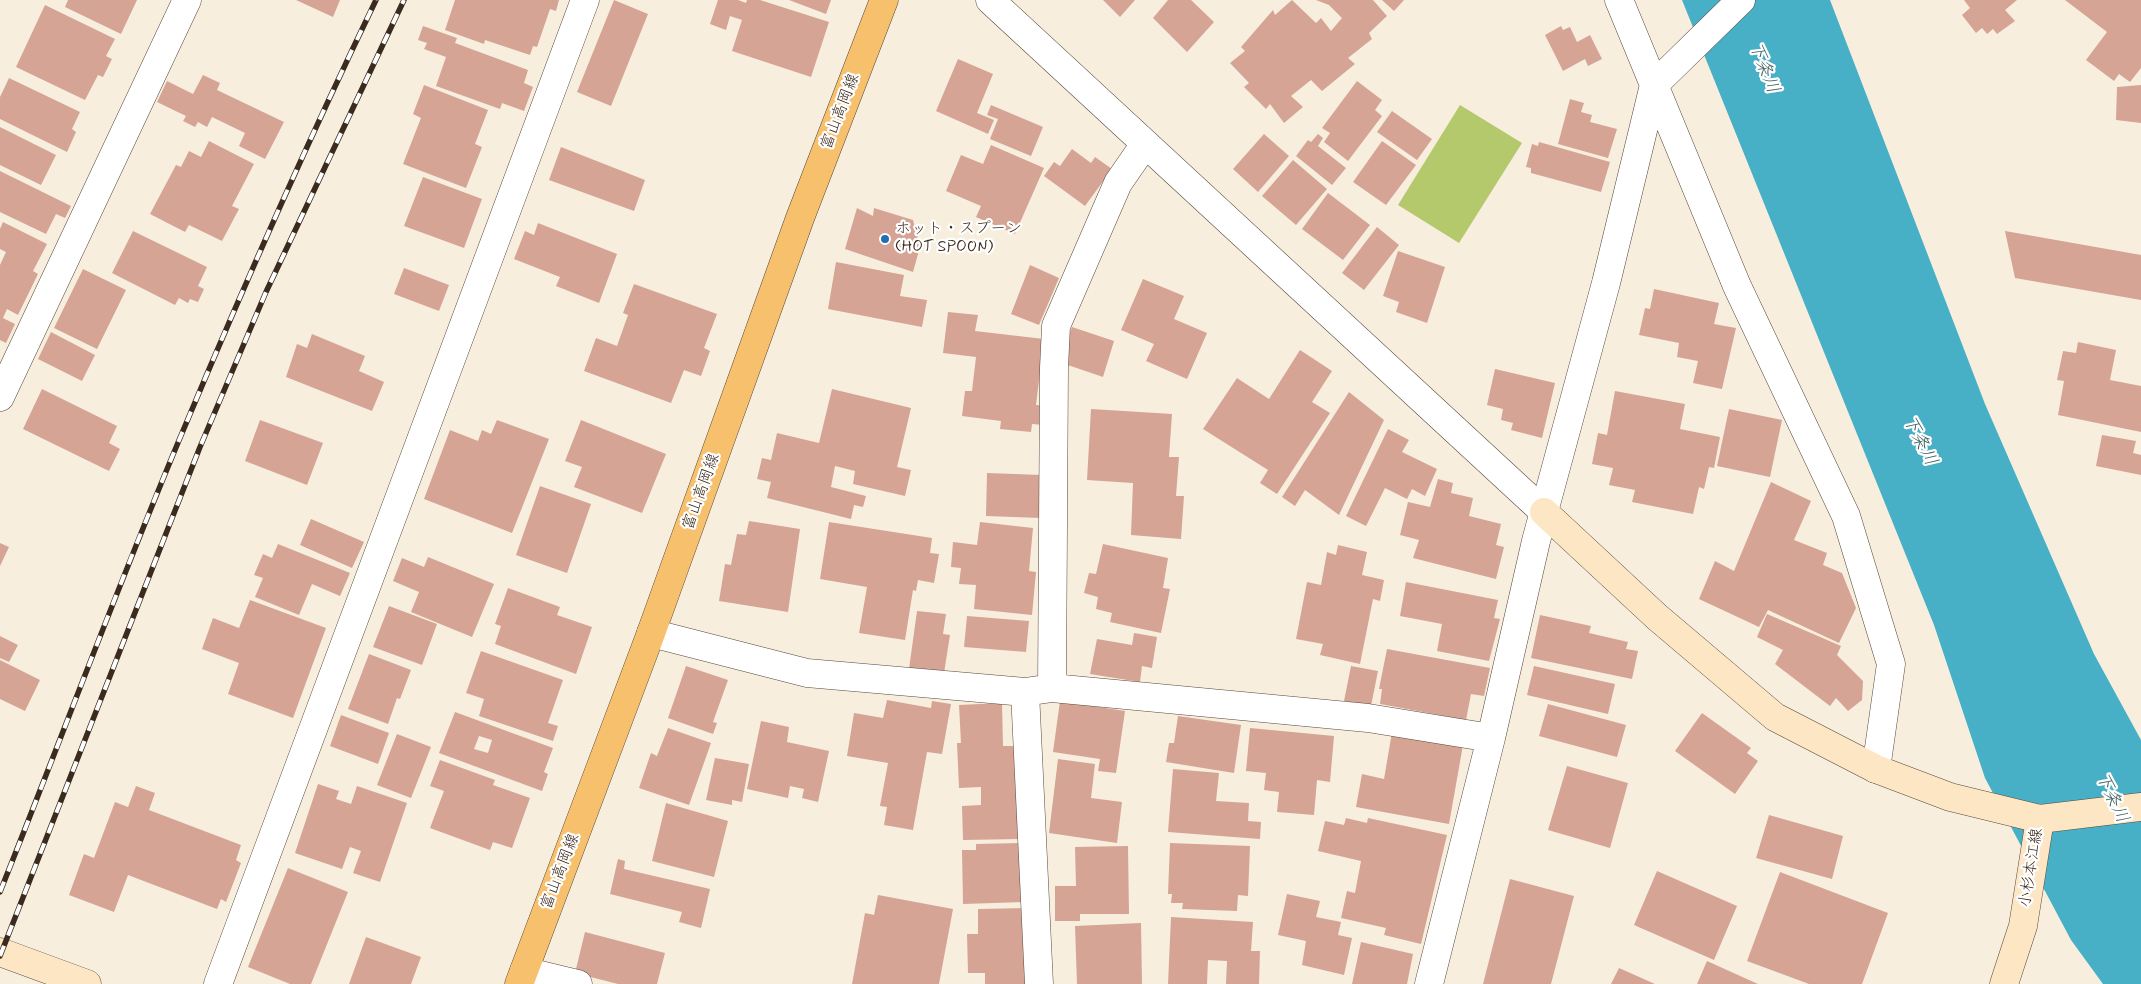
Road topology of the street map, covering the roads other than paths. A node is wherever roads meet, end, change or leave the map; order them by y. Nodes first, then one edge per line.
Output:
1 (187, 0) edge
2 (585, 0) edge
3 (884, 0) edge
4 (990, 0) edge
5 (1619, 0) edge
6 (1742, 0) edge
7 (1654, 86) junction
8 (1145, 144) junction
9 (8, 359) edge
10 (0, 397) edge
11 (1544, 512) junction
12 (651, 634) junction
13 (1052, 688) junction
14 (1025, 692) junction
15 (1491, 738) junction
16 (1876, 769) junction
17 (2141, 807) edge
18 (2040, 819) junction
19 (0, 952) edge
20 (521, 978) edge
21 (87, 984) edge
22 (218, 984) edge
23 (578, 984) edge
24 (1039, 984) edge
25 (1429, 984) edge
26 (2004, 984) edge

1 - 9 street
2 - 22 street
3 - 12 main road, 富山高岡線
4 - 8 street
5 - 7 street
6 - 7 street
7 - 11 street
7 - 16 street
8 - 11 street
8 - 13 street
9 - 10 street
11 - 15 street
11 - 16 street
12 - 14 street
12 - 20 main road, 富山高岡線
13 - 14 street
13 - 15 street
14 - 24 street
15 - 25 street
16 - 18 street
17 - 18 street, 小杉本江線
18 - 26 street, 小杉本江線
19 - 21 street
20 - 23 street

